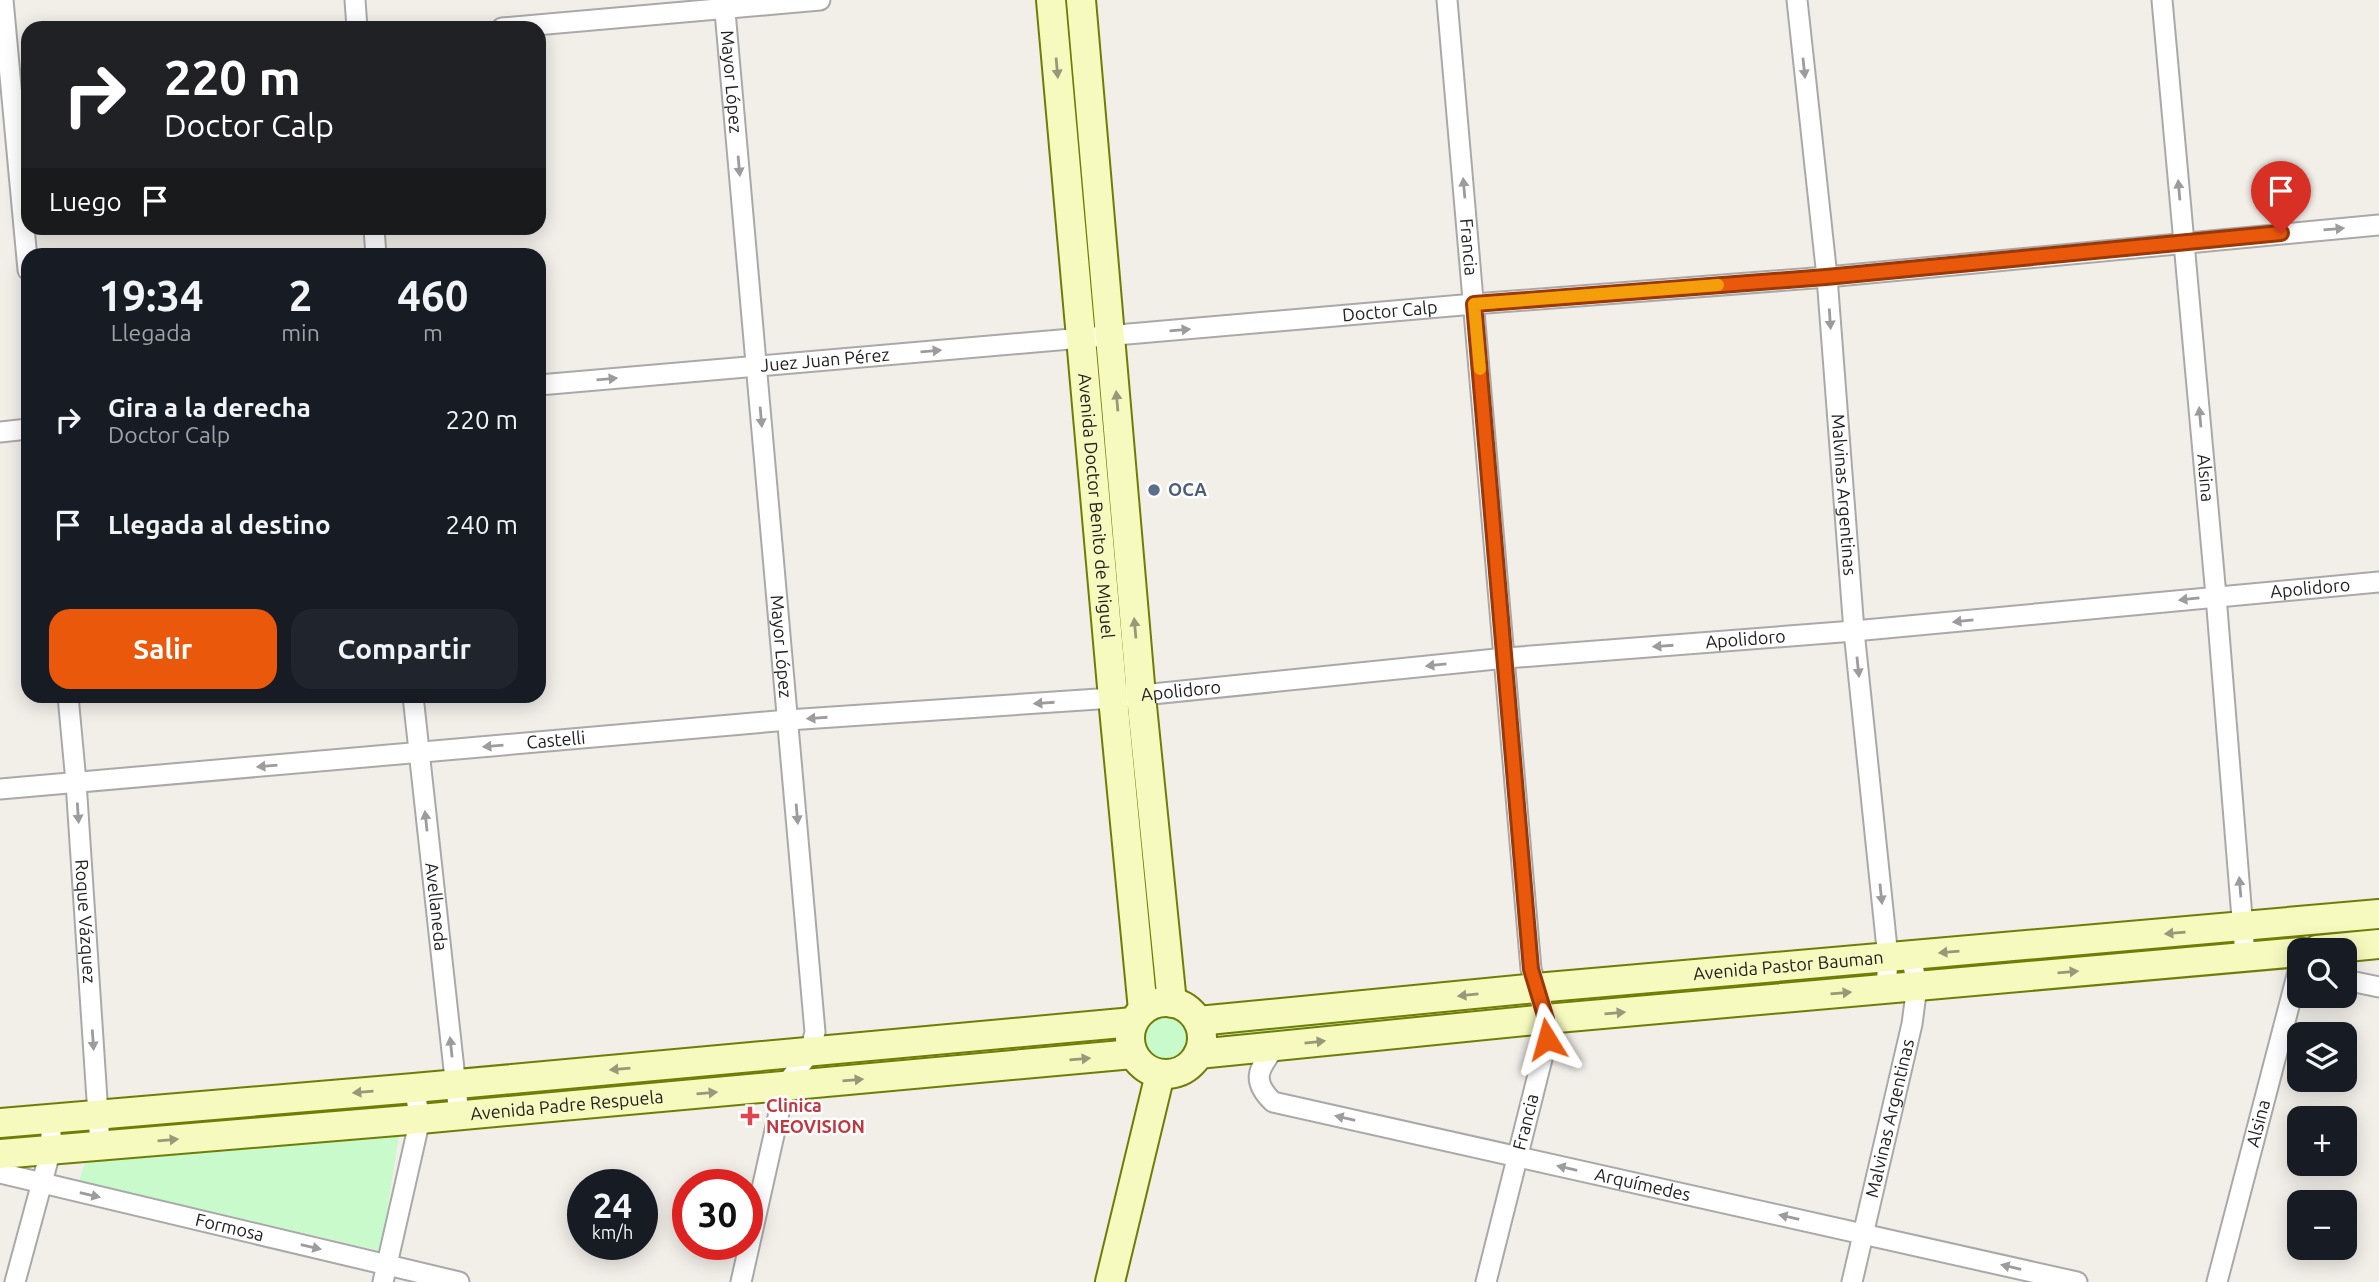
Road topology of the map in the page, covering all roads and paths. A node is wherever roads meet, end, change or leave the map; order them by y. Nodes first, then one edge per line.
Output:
1 (3, 0) edge
2 (355, 0) edge
3 (820, 0) edge
4 (1051, 0) edge
5 (1082, 0) edge
6 (1447, 0) edge
7 (1797, 0) edge
8 (2162, 0) edge
9 (725, 4) edge
10 (356, 21) edge
11 (546, 23) edge
12 (12, 70) edge
13 (21, 182) edge
14 (2379, 225) edge
15 (2184, 242) junction
16 (1826, 277) junction
17 (1474, 304) junction
18 (1112, 336) junction
19 (1082, 338) junction
20 (757, 366) junction
21 (546, 384) edge
22 (21, 430) edge
23 (0, 432) edge
24 (2379, 582) edge
25 (2216, 596) junction
26 (1854, 631) junction
27 (1506, 658) junction
28 (1141, 696) junction
29 (1112, 698) junction
30 (69, 703) edge
31 (414, 703) edge
32 (788, 720) junction
33 (418, 753) junction
34 (76, 782) junction
35 (0, 789) edge
36 (2379, 914) edge
37 (2298, 922) junction
38 (2243, 928) junction
39 (2300, 938) edge
40 (2379, 944) edge
41 (2357, 948) edge
42 (2245, 956) junction
43 (1899, 957) junction
44 (2287, 958) edge
45 (2357, 982) edge
46 (1917, 986) junction
47 (2379, 987) edge
48 (1536, 988) junction
49 (1886, 990) junction
50 (1172, 1003) junction
51 (2290, 1008) edge
52 (1138, 1016) junction
53 (1546, 1019) junction
54 (1198, 1021) junction
55 (1276, 1046) junction
56 (810, 1052) junction
57 (1133, 1054) junction
58 (1198, 1054) junction
59 (1160, 1073) junction
60 (456, 1084) junction
61 (785, 1086) junction
62 (415, 1088) junction
63 (97, 1115) junction
64 (459, 1115) junction
65 (51, 1119) junction
66 (420, 1119) junction
67 (0, 1123) edge
68 (100, 1146) junction
69 (51, 1150) junction
70 (0, 1154) edge
71 (1517, 1156) junction
72 (0, 1173) edge
73 (41, 1184) junction
74 (1864, 1234) junction
75 (385, 1274) edge
76 (15, 1282) edge
77 (459, 1282) edge
78 (741, 1282) edge
79 (1110, 1282) edge
80 (1486, 1282) edge
81 (1852, 1282) edge
82 (2077, 1282) edge
83 (2217, 1282) edge

1 - 12 street
2 - 10 street
3 - 9 street
4 -> 19 main road, Avenida Doctor Benito de Miguel
5 - 18 main road, Avenida Doctor Benito de Miguel
17 -> 6 street, Francia
7 -> 16 street, Malvinas Argentinas
15 -> 8 street, Alsina
9 - 11 street
9 -> 20 street, Mayor López
12 - 13 street
15 -> 14 street, Doctor Calp
15 - 16 street, Doctor Calp
25 -> 15 street, Alsina
16 - 17 street, Doctor Calp
16 -> 26 street, Malvinas Argentinas
18 -> 17 street, Doctor Calp
17 - 27 street, Francia
18 - 19 street, Juez Juan Pérez
28 -> 18 main road, Avenida Doctor Benito de Miguel
20 -> 19 street, Juez Juan Pérez
19 - 29 main road, Avenida Doctor Benito de Miguel
21 -> 20 street, Juez Juan Pérez
20 -> 32 street, Mayor López
22 - 23 street
24 - 25 street, Apolidoro
25 -> 26 street, Apolidoro
38 -> 25 street, Alsina
26 -> 27 street, Apolidoro
26 -> 43 street, Malvinas Argentinas
27 -> 28 street, Apolidoro
27 - 48 street, Francia
28 - 29 street, Apolidoro
28 - 50 main road, Avenida Doctor Benito de Miguel
29 -> 32 street, Castelli
29 - 52 main road, Avenida Doctor Benito de Miguel
30 - 34 street, Roque Vázquez
31 - 33 street, Avellaneda
32 -> 33 street, Castelli
32 -> 56 street, Mayor López
33 -> 34 street, Castelli
60 -> 33 street, Avellaneda
34 - 35 street, Castelli
34 -> 63 street, Roque Vázquez
36 - 37 main road, Avenida Pastor Bauman
37 - 38 main road, Avenida Pastor Bauman
37 - 39 street, Alsina
38 - 42 street, Alsina
38 -> 43 main road, Avenida Pastor Bauman
40 - 41 main road, Avenida Pastor Bauman
42 - 44 main road, Avenida Pastor Bauman
46 -> 42 main road, Avenida Pastor Bauman
43 - 46 street, Malvinas Argentinas
43 - 48 main road, Avenida Pastor Bauman
43 - 49 street, Malvinas Argentinas
45 - 47 street
46 - 49 main road, Avenida Pastor Bauman
46 - 74 street, Malvinas Argentinas
48 - 53 street, Francia
48 -> 54 main road, Avenida Pastor Bauman
53 -> 49 main road, Avenida Pastor Bauman
50 - 52 main road
50 - 54 main road
51 - 83 street, Alsina
52 - 56 main road, Avenida Padre Respuela
52 - 57 main road
55 -> 53 main road, Avenida Pastor Bauman
53 - 71 street, Francia
54 - 58 main road
55 - 58 main road, Avenida Pastor Bauman
71 -> 55 street, Arquímedes
56 -> 60 main road, Avenida Padre Respuela
56 - 61 street
57 - 59 main road
61 -> 57 main road, Avenida Padre Respuela
58 - 59 main road
59 - 79 main road
60 - 62 main road, Avenida Padre Respuela
60 - 64 street, Avellaneda
64 -> 61 main road, Avenida Padre Respuela
61 - 78 street
62 -> 63 main road, Avenida Padre Respuela
62 - 66 street
63 - 65 main road, Avenida Padre Respuela
63 - 68 street, Roque Vázquez
64 - 66 main road, Avenida Padre Respuela
65 - 67 main road, Avenida Padre Respuela
65 - 69 street
68 -> 66 main road, Avenida Padre Respuela
66 - 75 street
68 - 69 main road, Avenida Padre Respuela
69 - 70 main road, Avenida Padre Respuela
69 - 73 street
74 -> 71 street, Arquímedes
71 - 80 street, Francia
72 - 73 street, Formosa
73 -> 75 street, Formosa
73 - 76 street
74 - 81 street, Malvinas Argentinas
82 -> 74 street, Arquímedes
75 - 77 street, Formosa

